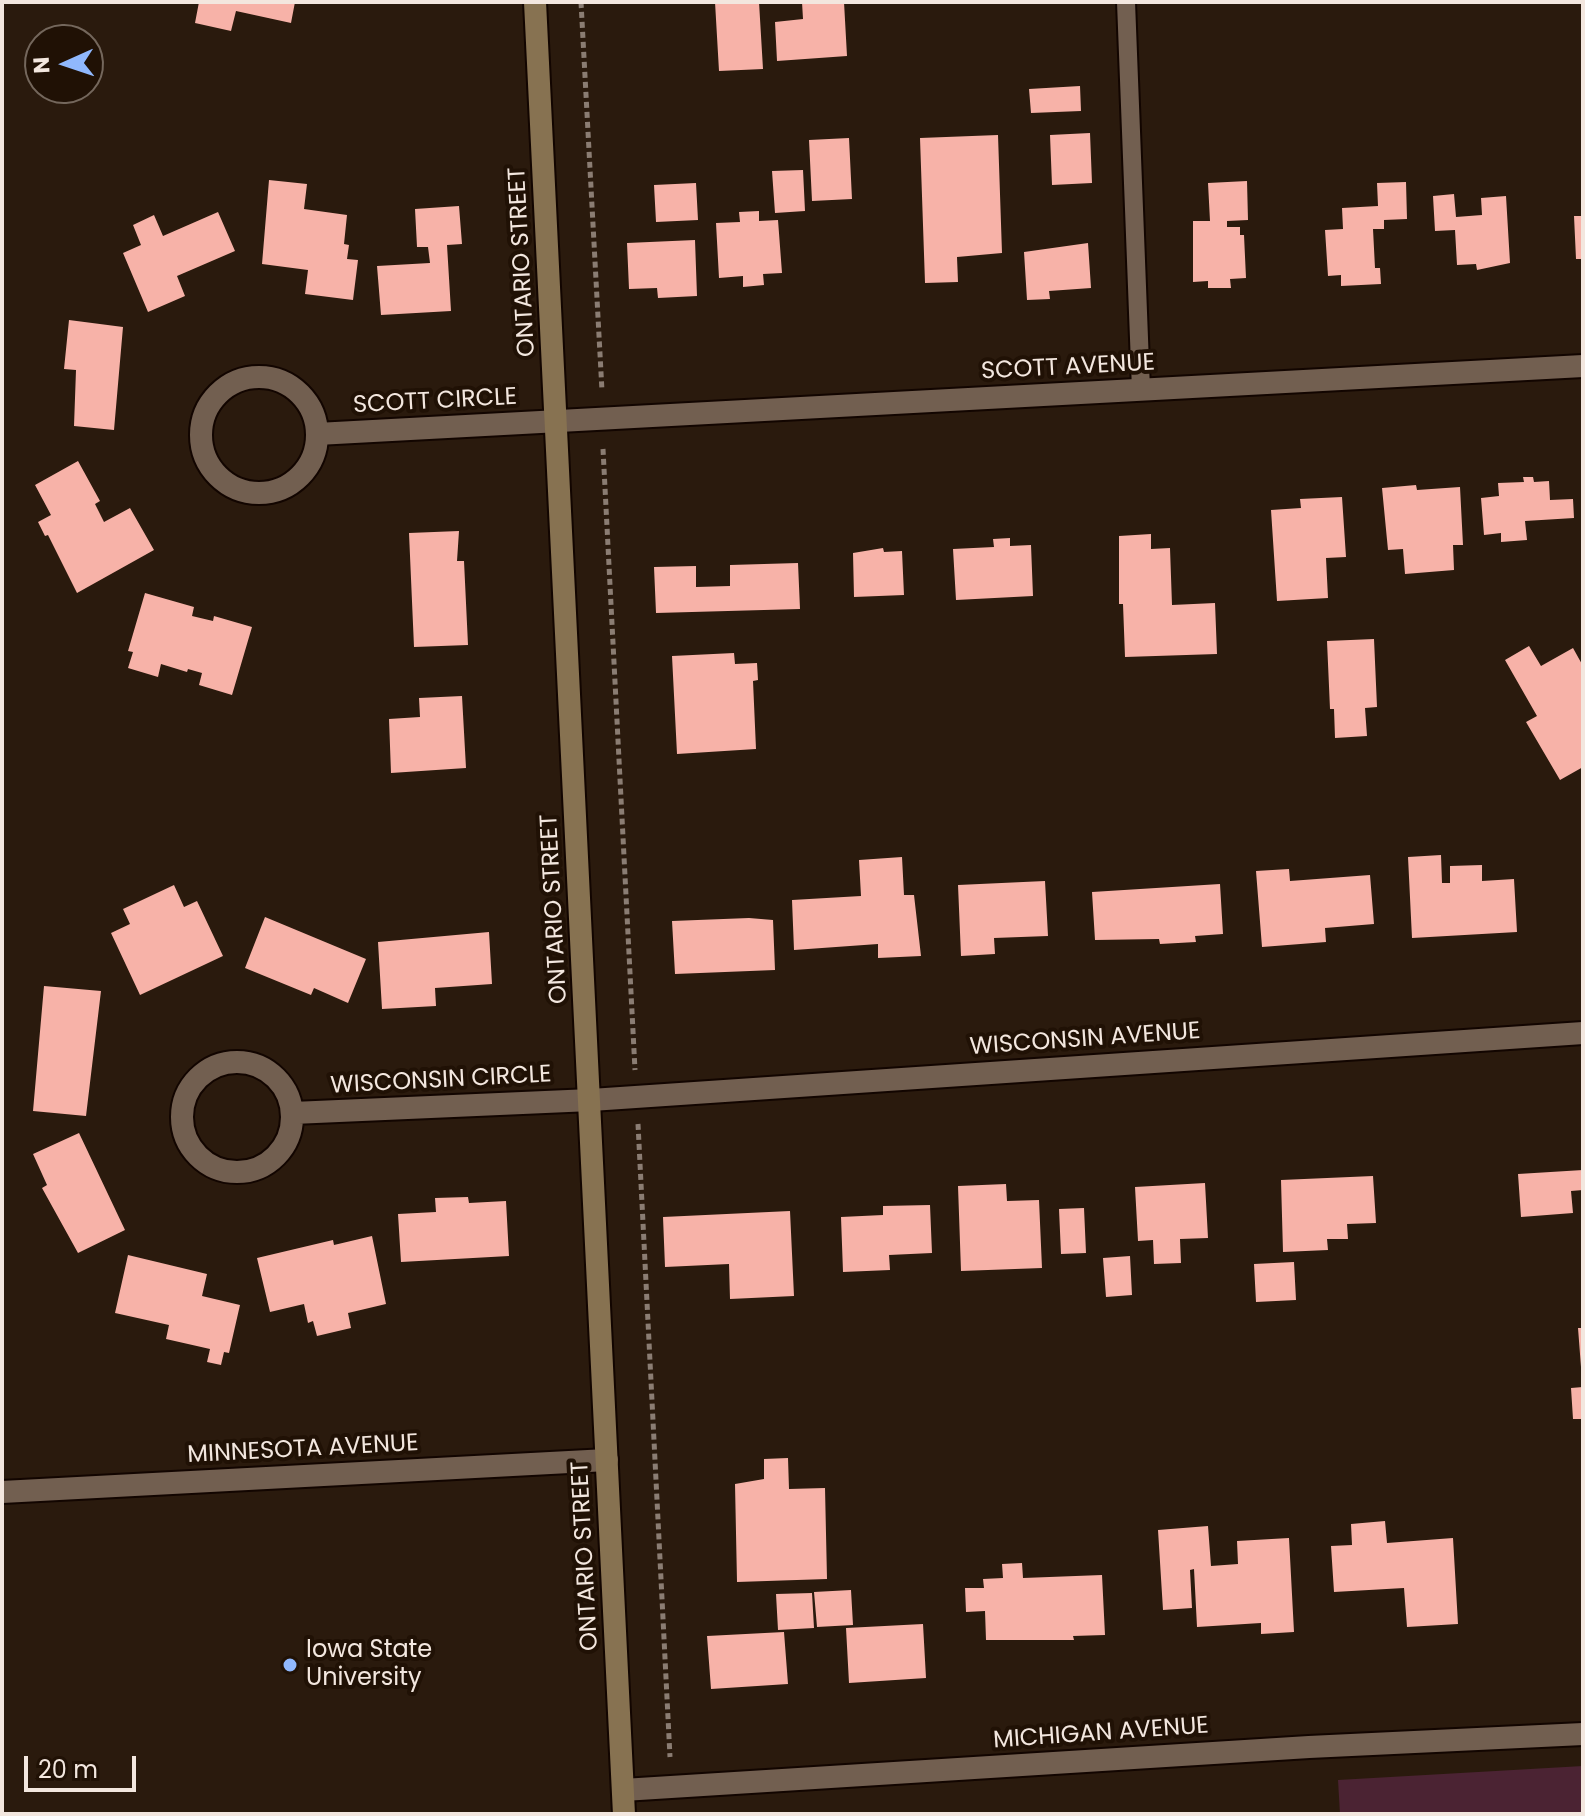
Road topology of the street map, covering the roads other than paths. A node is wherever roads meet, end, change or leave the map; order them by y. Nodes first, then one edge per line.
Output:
1 (535, 2) edge
2 (1126, 2) edge
3 (1583, 366) edge
4 (1141, 390) junction
5 (556, 422) junction
6 (317, 434) junction
7 (1583, 1033) edge
8 (591, 1100) junction
9 (293, 1113) junction
10 (607, 1460) junction
11 (2, 1492) edge
12 (1583, 1734) edge
13 (623, 1790) junction
14 (624, 1814) edge

1 - 5 main road, ONTARIO STREET
2 - 4 lane
3 - 4 street, SCOTT AVENUE
4 - 5 street, SCOTT AVENUE
5 - 6 street, SCOTT CIRCLE
5 - 8 main road, ONTARIO STREET
6 - 6 street
7 - 8 street, WISCONSIN AVENUE
8 - 9 street, WISCONSIN CIRCLE
8 - 10 main road, ONTARIO STREET
9 - 9 street
10 - 11 street, MINNESOTA AVENUE
10 - 13 main road, ONTARIO STREET
12 - 13 street, MICHIGAN AVENUE
13 - 14 main road, ONTARIO STREET

